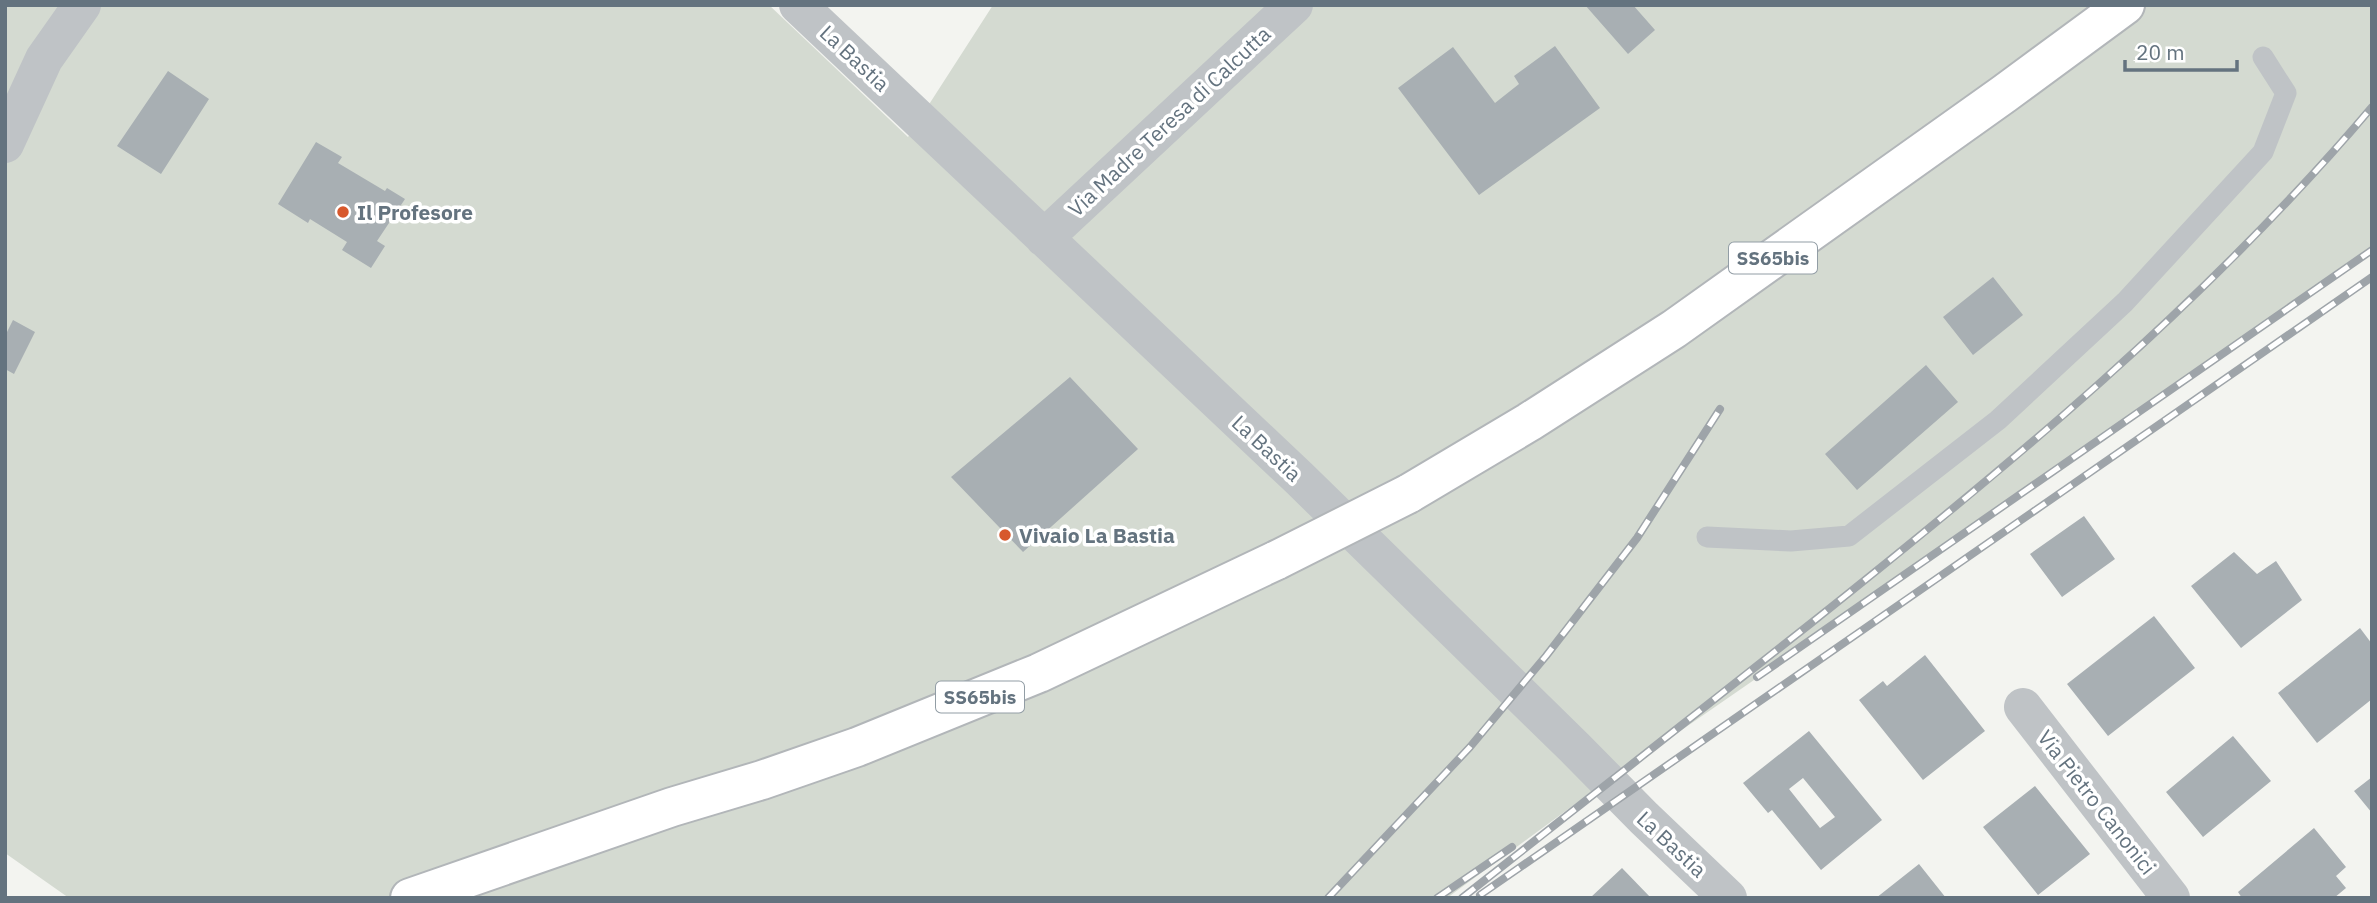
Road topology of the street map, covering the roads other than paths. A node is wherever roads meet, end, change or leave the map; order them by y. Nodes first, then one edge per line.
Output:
1 (82, 5) edge
2 (798, 5) edge
3 (1294, 5) edge
4 (2125, 5) edge
5 (2263, 57) dead end
6 (5, 144) edge
7 (1044, 237) junction
8 (1707, 537) dead end
9 (2023, 707) dead end
10 (410, 898) edge
11 (1728, 898) edge
12 (2171, 898) edge

1 - 6 street
2 - 7 street, La Bastia
3 - 7 street, Via Madre Teresa di Calcutta
4 - 10 main road, SS65bis, bridge
5 - 8 lane
7 - 11 street, La Bastia
9 - 12 street, Via Pietro Canonici

